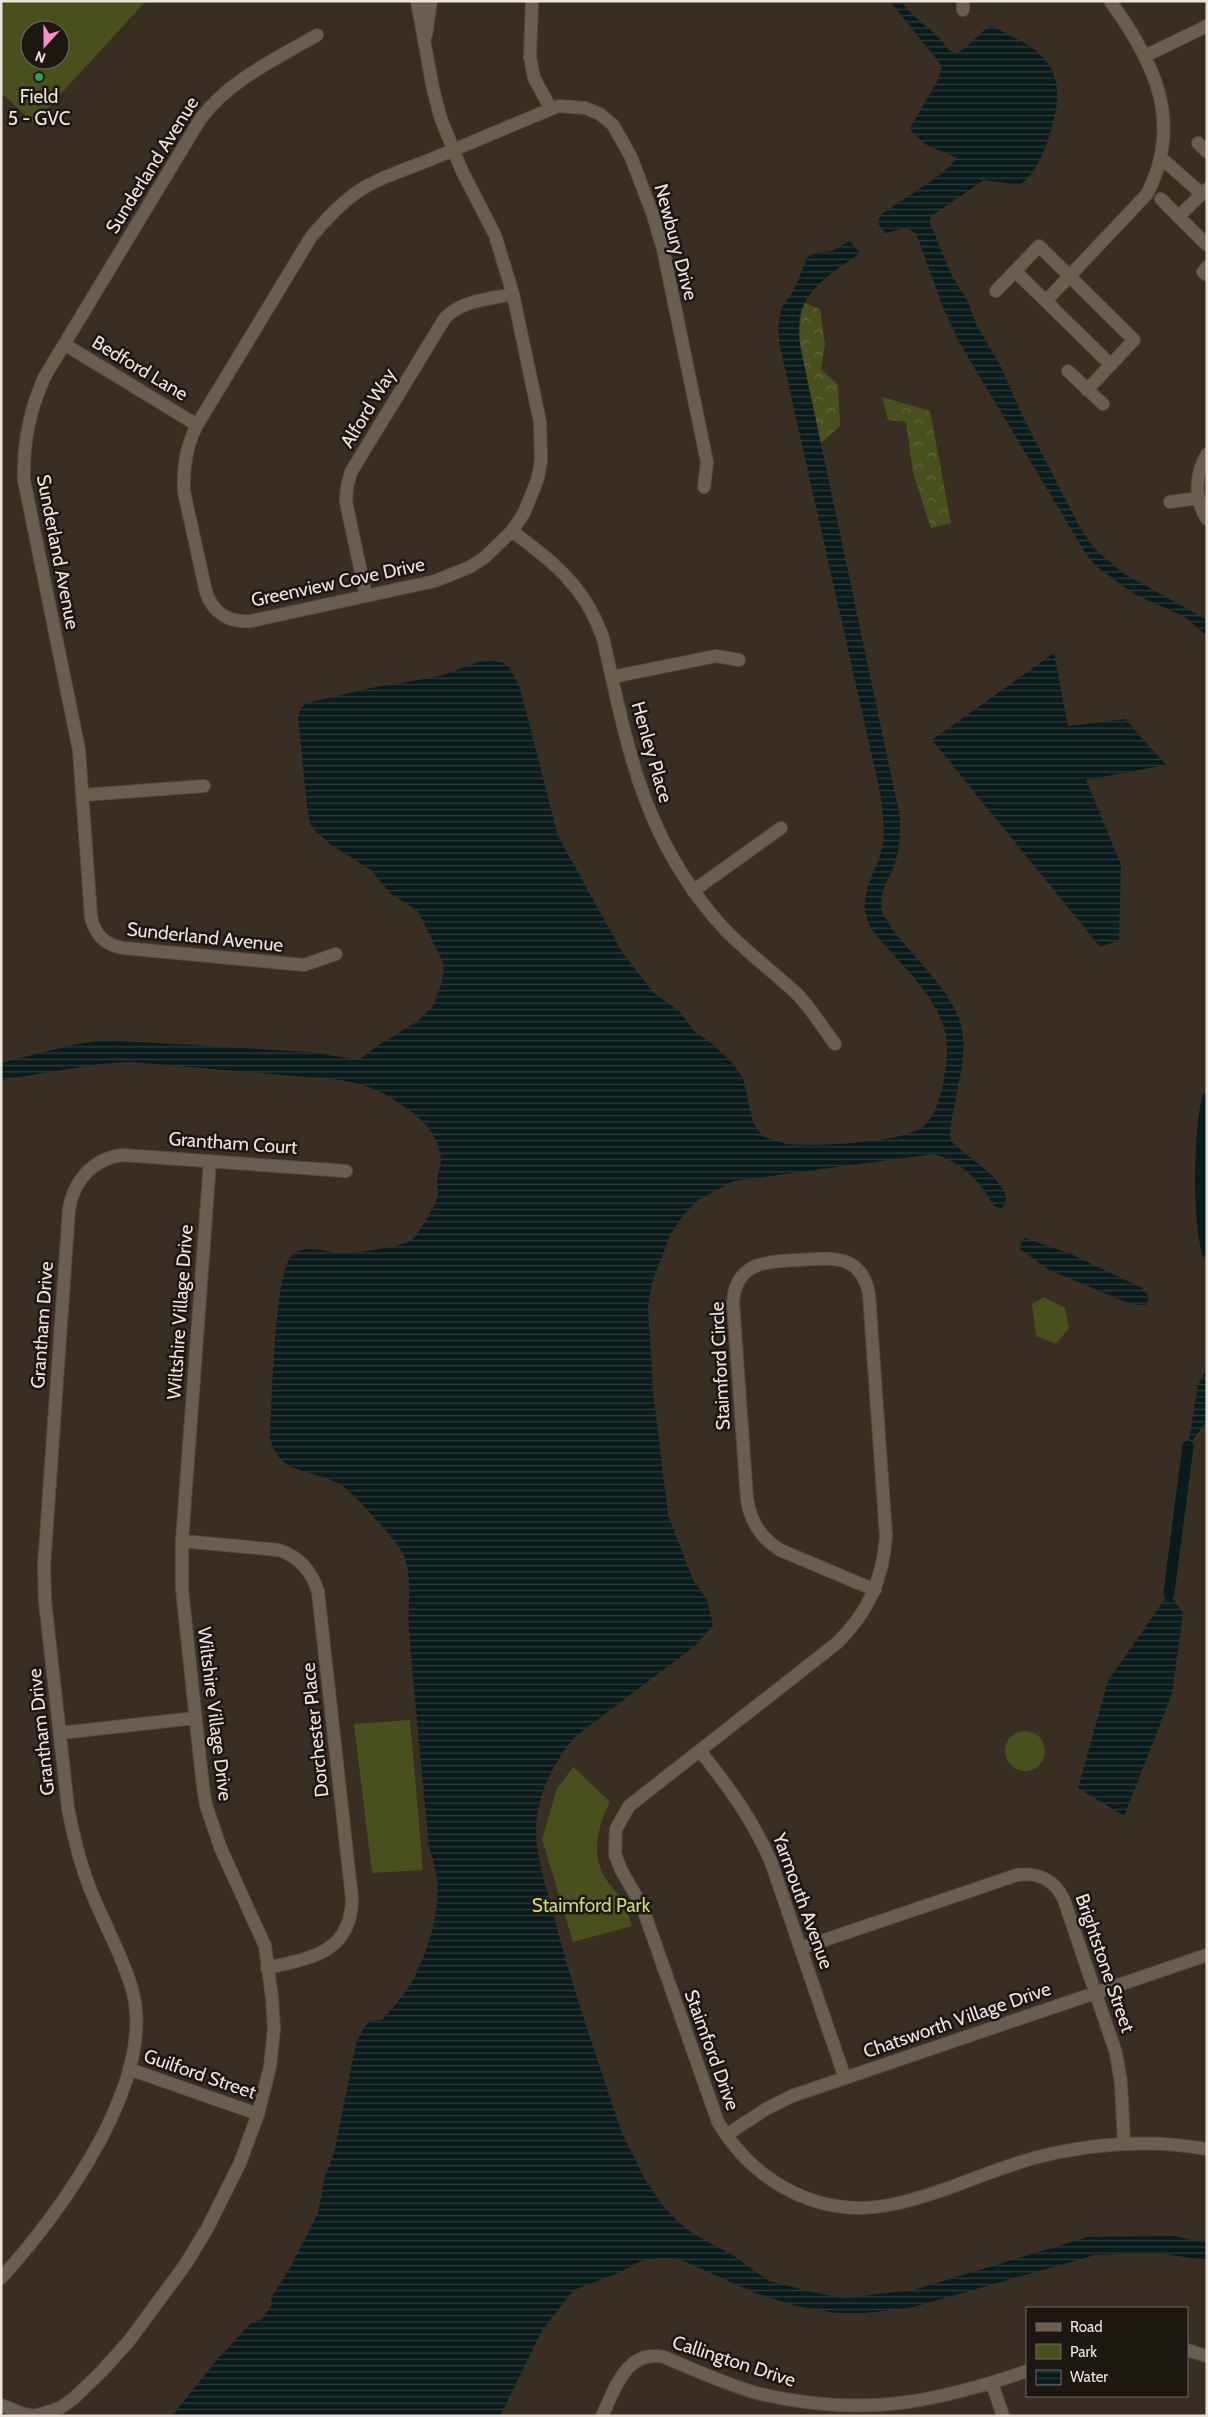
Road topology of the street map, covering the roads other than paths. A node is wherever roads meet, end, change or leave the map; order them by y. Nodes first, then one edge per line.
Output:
1 (417, 1) edge
2 (431, 1) edge
3 (532, 1) edge
4 (1110, 1) edge
5 (1207, 26) edge
6 (318, 35) dead end
7 (425, 42) junction
8 (1145, 56) junction
9 (551, 109) junction
10 (452, 150) junction
11 (1160, 158) junction
12 (1205, 192) edge
13 (1161, 199) dead end
14 (1178, 217) junction
15 (1207, 245) edge
16 (1207, 267) edge
17 (1015, 271) junction
18 (1207, 275) edge
19 (1070, 277) junction
20 (996, 291) dead end
21 (513, 294) junction
22 (1046, 301) junction
23 (64, 344) junction
24 (1111, 365) junction
25 (1068, 371) dead end
26 (1088, 390) junction
27 (1103, 404) dead end
28 (197, 425) junction
29 (1207, 454) edge
30 (704, 487) dead end
31 (1198, 498) junction
32 (1170, 502) dead end
33 (1207, 519) edge
34 (512, 530) junction
35 (366, 596) junction
36 (739, 660) dead end
37 (612, 678) junction
38 (204, 786) dead end
39 (82, 795) junction
40 (781, 828) dead end
41 (693, 891) junction
42 (336, 954) dead end
43 (834, 1044) dead end
44 (117, 1156) joint
45 (210, 1161) junction
46 (346, 1171) dead end
47 (182, 1541) junction
48 (875, 1590) junction
49 (195, 1718) junction
50 (60, 1733) junction
51 (700, 1751) junction
52 (801, 1948) junction
53 (1207, 1955) edge
54 (268, 1968) junction
55 (1096, 1992) junction
56 (129, 2069) junction
57 (845, 2078) junction
58 (258, 2114) junction
59 (726, 2135) junction
60 (1124, 2143) junction
61 (1207, 2149) edge
62 (1, 2278) edge
63 (1188, 2350) edge
64 (1207, 2356) edge
65 (1026, 2371) edge
66 (992, 2383) junction
67 (1, 2405) edge
68 (856, 2412) edge
69 (35, 2416) edge
70 (602, 2416) edge
71 (1003, 2416) edge

1 - 7 street, Greenview Cove Drive
2 - 7 street, Greenview Cove Drive
3 - 9 street
4 - 8 street
5 - 8 street
6 - 23 street, Sunderland Avenue
7 - 10 street, Greenview Cove Drive
8 - 11 street
9 - 10 street, Newbury Drive
9 - 30 street, Newbury Drive
10 - 21 street, Greenview Cove Drive
10 - 28 street, Greenview Cove Drive
11 - 12 street
11 - 19 street
12 - 14 street
13 - 14 street
14 - 15 street
16 - 18 street
17 - 19 street
17 - 20 street
17 - 22 street
19 - 22 street
19 - 24 street
21 - 34 street, Greenview Cove Drive
21 - 35 street, Alford Way
22 - 24 street
23 - 28 street, Bedford Lane
23 - 39 street, Sunderland Avenue
24 - 26 street
25 - 26 street
26 - 27 street
28 - 35 street, Greenview Cove Drive
29 - 31 street
31 - 32 street
31 - 33 street
34 - 35 street, Greenview Cove Drive
34 - 37 street, Henley Place
36 - 37 street
37 - 41 street, Henley Place
38 - 39 street
39 - 42 street, Sunderland Avenue
40 - 41 street
41 - 43 street, Henley Place
44 - 45 street, Grantham Court
44 - 50 street, Grantham Drive
45 - 46 street, Grantham Court
45 - 47 street, Wiltshire Village Drive
47 - 49 street, Wiltshire Village Drive
47 - 54 street, Dorchester Place
48 - 48 street, Staimford Circle
48 - 51 street, Staimford Drive
49 - 50 street
49 - 54 street, Wiltshire Village Drive
50 - 56 street, Grantham Drive
51 - 52 street, Yarmouth Avenue
51 - 59 street, Staimford Drive
52 - 55 street, Brightstone Street
52 - 57 street, Yarmouth Avenue
53 - 55 street, Chatsworth Village Drive
54 - 58 street, Wiltshire Village Drive
55 - 57 street, Chatsworth Village Drive
55 - 60 street, Brightstone Street
56 - 58 street, Guilford Street
56 - 62 street, Grantham Drive
57 - 59 street, Chatsworth Village Drive
58 - 69 street, Wiltshire Village Drive
59 - 60 street, Staimford Drive
60 - 61 street, Staimford Drive
63 - 64 street
65 - 66 street, Callington Drive
66 - 68 street, Callington Drive
66 - 71 street
67 - 69 street, Wiltshire Village Drive
68 - 70 street, Callington Drive

